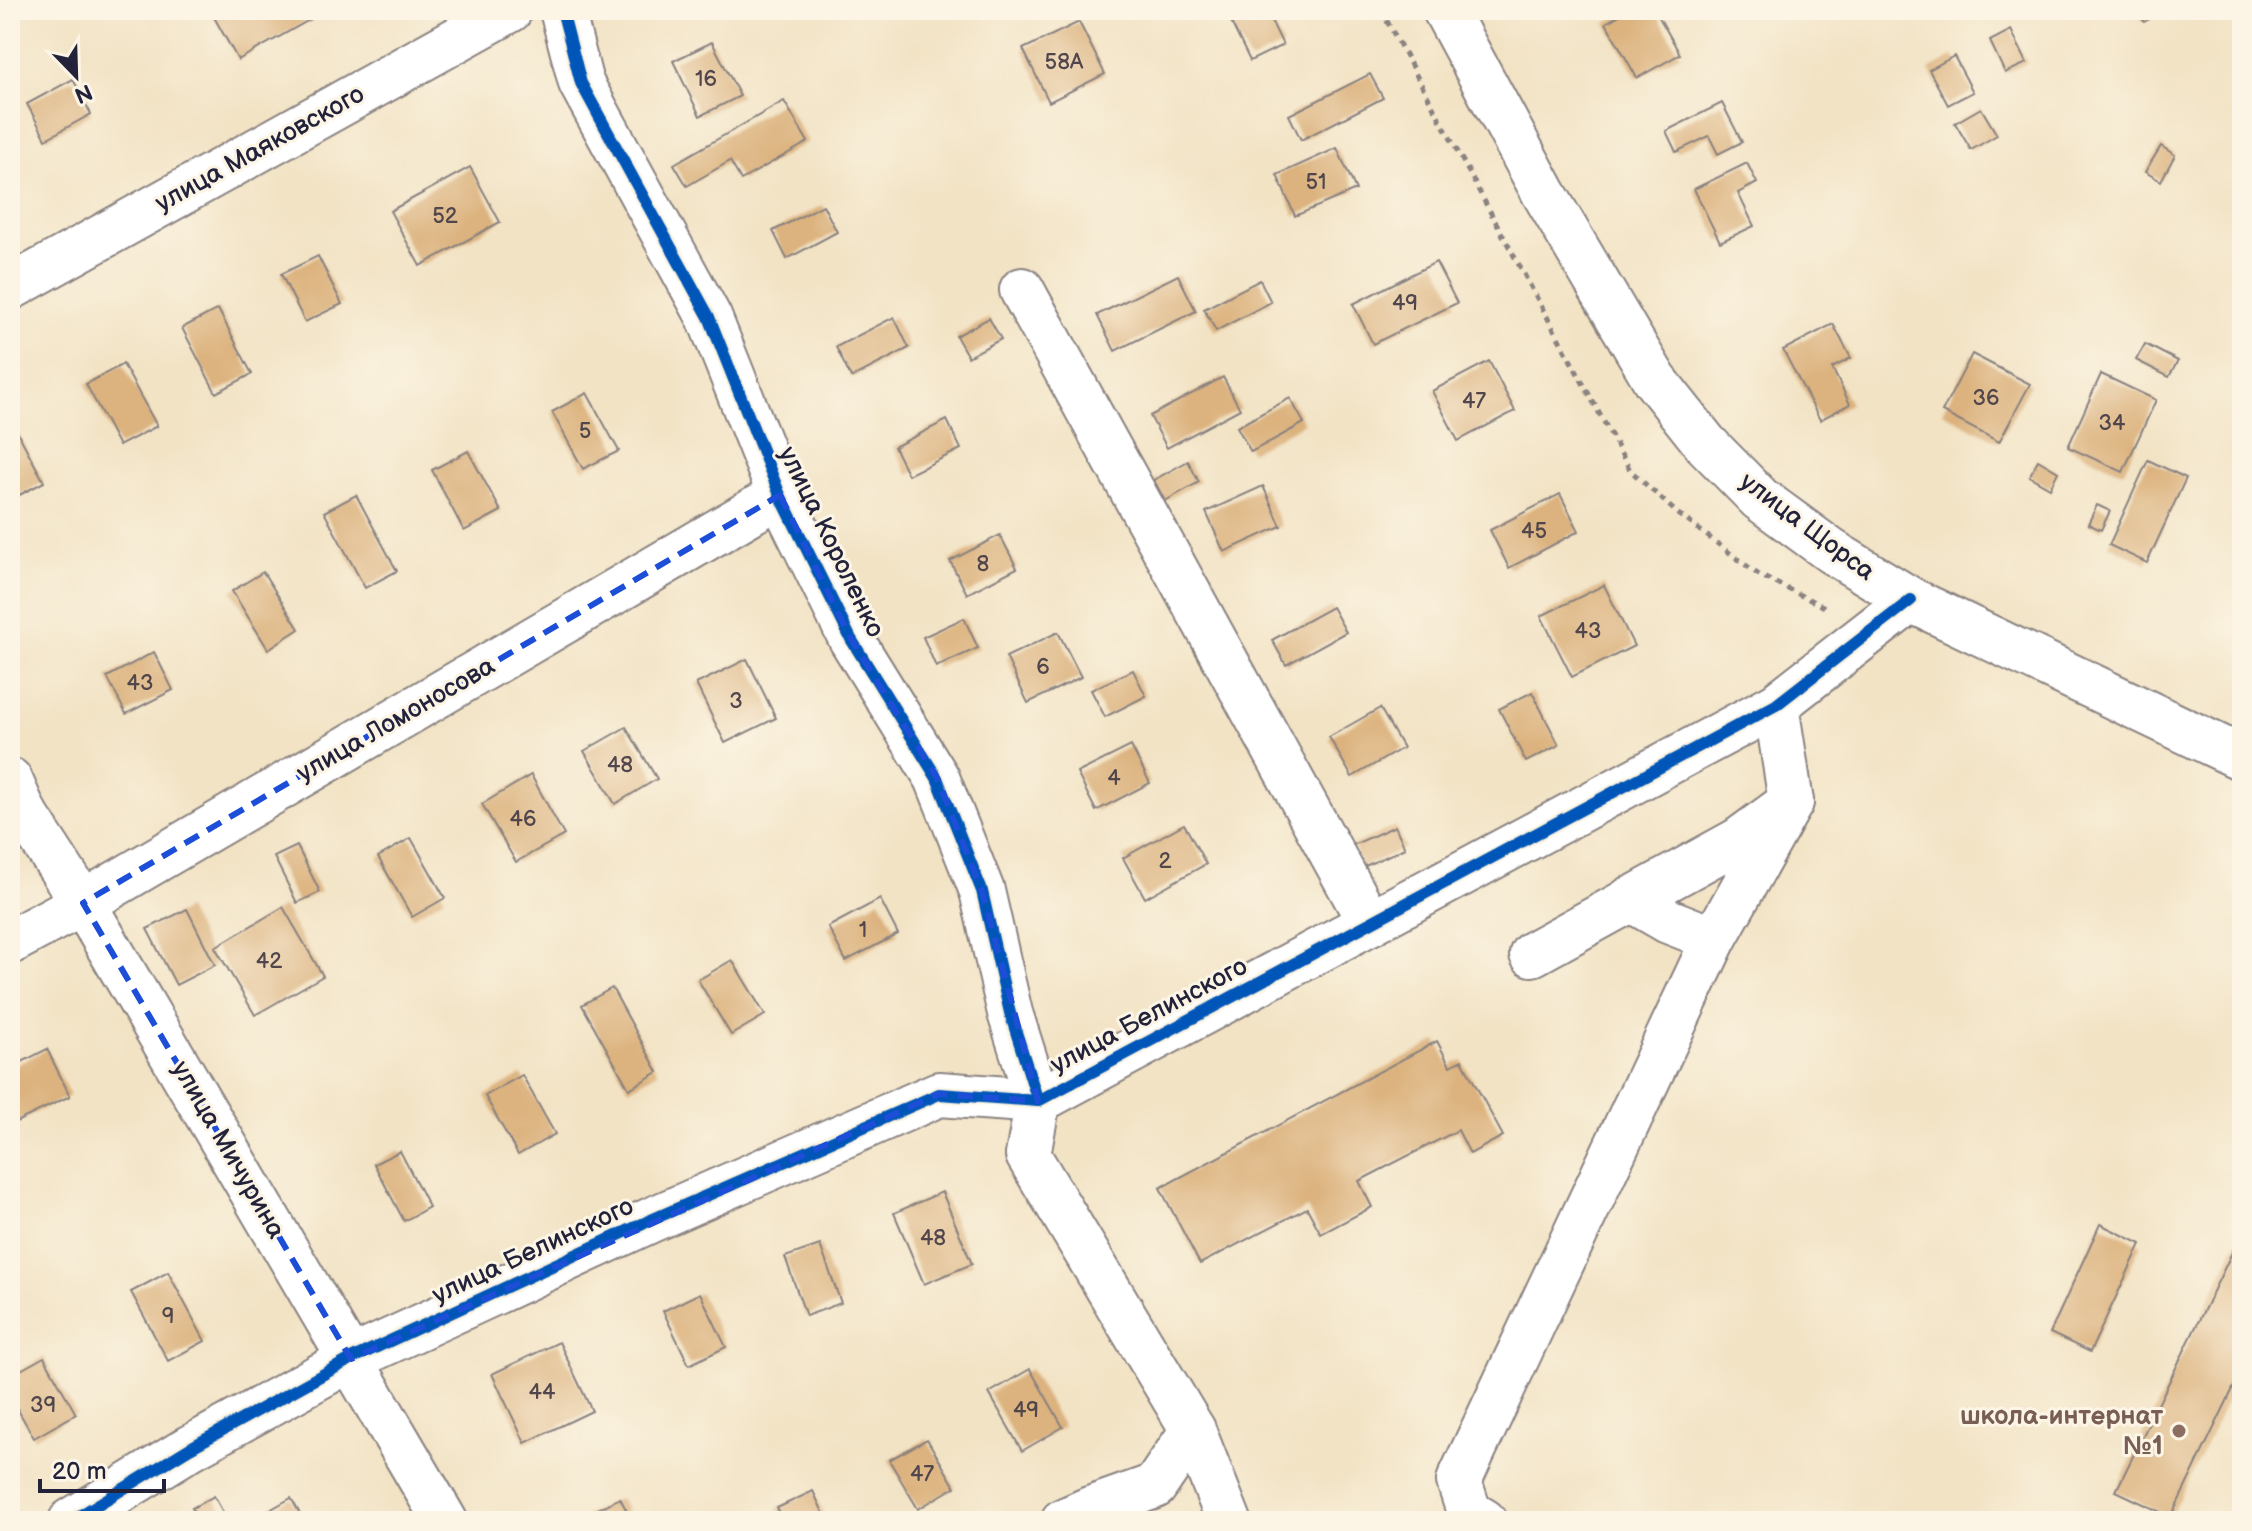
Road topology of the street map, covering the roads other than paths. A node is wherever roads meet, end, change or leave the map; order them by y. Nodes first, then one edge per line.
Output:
1 (510, 10) edge
2 (562, 10) edge
3 (1445, 10) edge
4 (10, 288) edge
5 (1022, 290) dead end
6 (780, 495) junction
7 (1911, 600) junction
8 (1776, 705) junction
9 (2242, 758) edge
10 (10, 780) edge
11 (1791, 802) junction
12 (1630, 899) junction
13 (83, 903) junction
14 (1370, 923) junction
15 (1714, 939) junction
16 (10, 942) edge
17 (1532, 954) dead end
18 (1038, 1101) junction
19 (351, 1359) junction
20 (1193, 1430) junction
21 (71, 1521) edge
22 (445, 1521) edge
23 (1063, 1521) edge
24 (1229, 1521) edge
25 (1484, 1521) edge

1 - 4 street, улица Маяковского
2 - 6 street, улица Короленко
3 - 7 street, улица Щорса
5 - 14 street
6 - 13 street, улица Ломоносова
6 - 18 street, улица Короленко
7 - 8 street, улица Белинского
7 - 9 street, улица Щорса
8 - 11 street
8 - 14 street, улица Белинского
10 - 13 street, улица Мичурина
11 - 12 street
11 - 15 street
12 - 15 street
12 - 17 street
13 - 16 street, улица Ломоносова
13 - 19 street, улица Мичурина
14 - 18 street, улица Белинского
15 - 25 street
18 - 19 street, улица Белинского
18 - 20 street
19 - 21 street, улица Белинского
19 - 22 street, улица Мичурина
20 - 23 street
20 - 24 street

